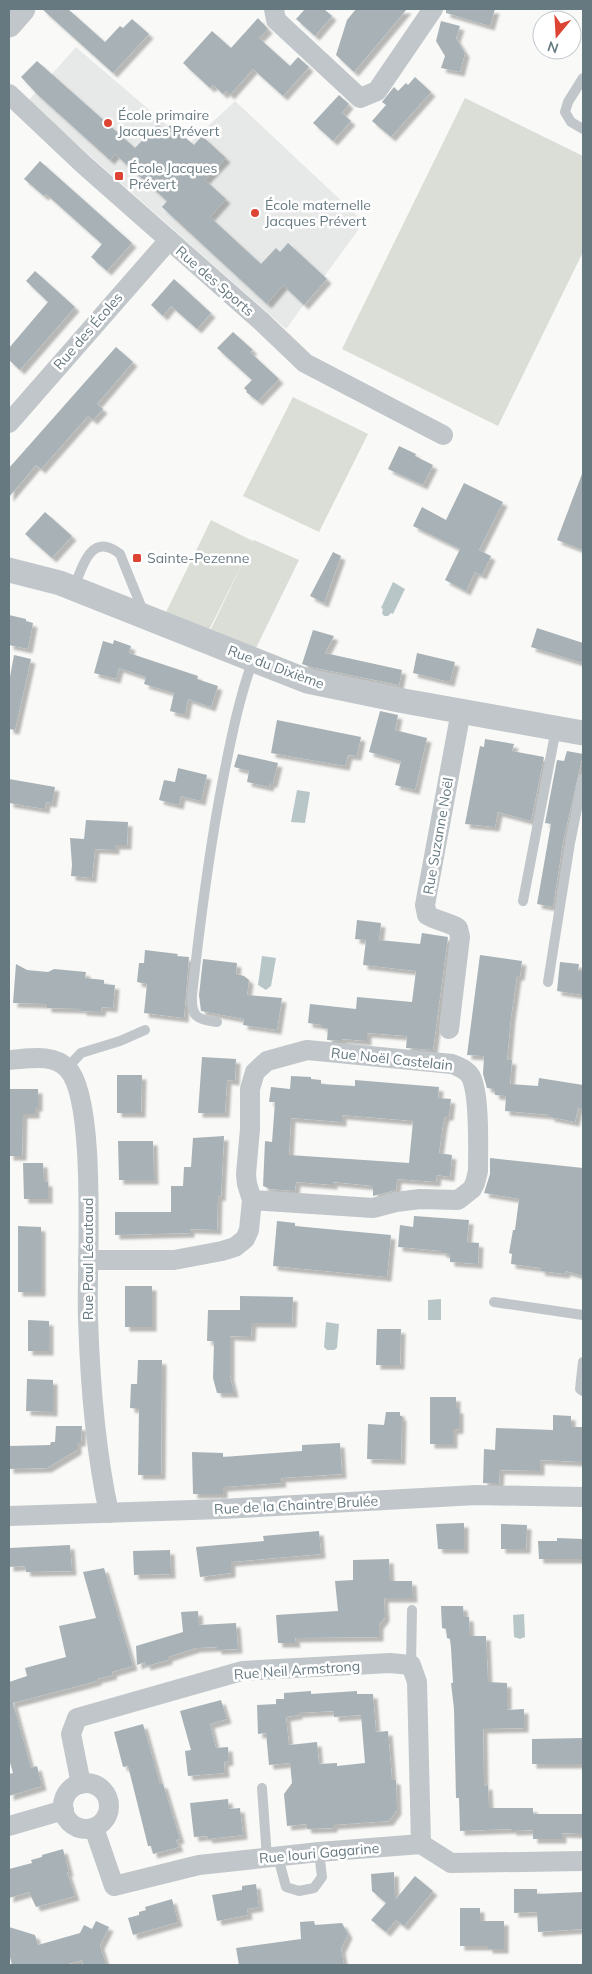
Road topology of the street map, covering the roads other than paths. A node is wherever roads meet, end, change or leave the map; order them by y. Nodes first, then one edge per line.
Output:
1 (24, 9) edge
2 (274, 9) edge
3 (433, 9) edge
4 (9, 26) edge
5 (583, 78) edge
6 (9, 94) edge
7 (583, 129) edge
8 (169, 240) junction
9 (9, 423) edge
10 (443, 435) dead end
11 (9, 570) edge
12 (74, 588) junction
13 (145, 617) junction
14 (253, 660) junction
15 (461, 711) junction
16 (556, 728) junction
17 (583, 733) edge
18 (583, 778) edge
19 (523, 901) dead end
20 (548, 982) dead end
21 (217, 1022) dead end
22 (449, 1029) dead end
23 (144, 1030) dead end
24 (9, 1060) edge
25 (67, 1068) junction
26 (252, 1200) junction
27 (88, 1260) junction
28 (494, 1302) dead end
29 (583, 1315) edge
30 (583, 1362) edge
31 (583, 1390) edge
32 (583, 1497) edge
33 (109, 1513) junction
34 (9, 1516) edge
35 (412, 1610) dead end
36 (412, 1665) junction
37 (81, 1784) junction
38 (262, 1788) dead end
39 (64, 1810) junction
40 (9, 1826) edge
41 (94, 1828) junction
42 (421, 1844) junction
43 (320, 1852) junction
44 (273, 1857) junction
45 (583, 1861) edge

1 - 4 street
2 - 3 street
5 - 7 lane
6 - 8 street, Rue des Sports
8 - 9 street, Rue des Écoles
8 - 10 street, Rue des Sports
11 - 12 street, Rue du Dixième
12 - 13 street, Rue du Dixième
12 - 13 lane
13 - 14 street, Rue du Dixième
14 - 15 street, Rue du Dixième
14 - 21 lane
15 - 16 street, Rue du Dixième
15 - 22 street, Rue Suzanne Noël
16 - 17 street, Rue du Dixième
16 - 19 lane
18 - 20 lane
23 - 25 lane
24 - 25 street
25 - 27 street, Rue Paul Léautaud
26 - 26 street, Rue Noël Castelain
26 - 27 street, Rue Noël Castelain
27 - 33 street, Rue Paul Léautaud
28 - 29 lane
30 - 31 lane
32 - 33 street, Rue de la Chaintre Brulée
33 - 34 street, Rue de la Chaintre Brulée
35 - 36 lane
36 - 37 street, Rue Neil Armstrong
36 - 42 street
37 - 39 street
37 - 41 street
38 - 44 lane
39 - 40 street
39 - 41 street
41 - 44 street, Rue Iouri Gagarine
42 - 43 street, Rue Iouri Gagarine
42 - 45 street
43 - 44 street, Rue Iouri Gagarine
43 - 44 lane

